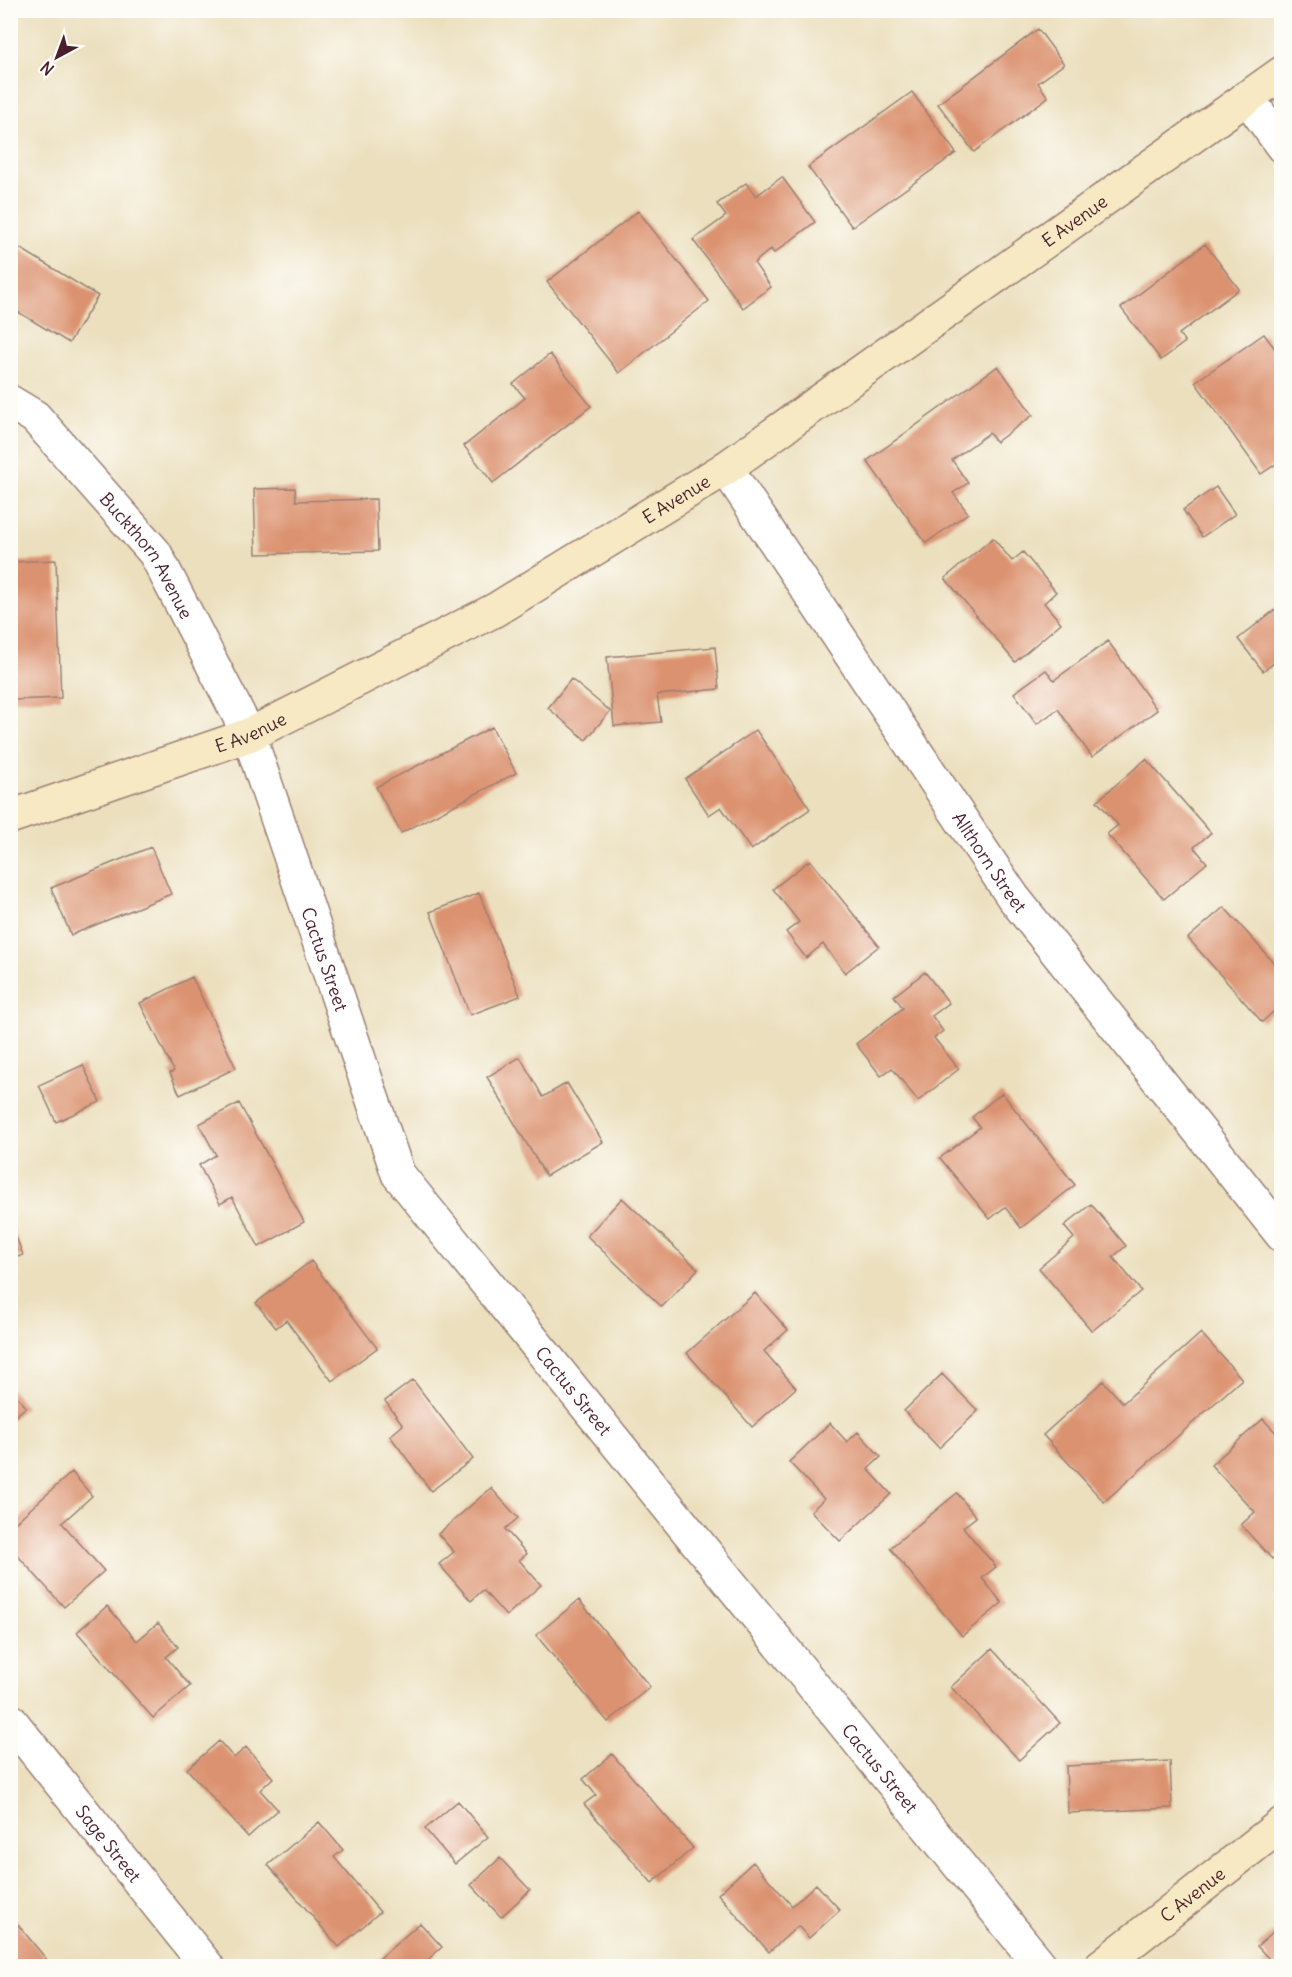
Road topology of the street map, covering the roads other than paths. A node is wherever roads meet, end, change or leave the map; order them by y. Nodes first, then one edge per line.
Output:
1 (1281, 72) edge
2 (1247, 97) junction
3 (1281, 146) edge
4 (10, 402) edge
5 (726, 468) junction
6 (249, 735) junction
7 (10, 817) edge
8 (1281, 1235) edge
9 (10, 1720) edge
10 (1281, 1824) edge
11 (207, 1966) edge
12 (1041, 1966) edge
13 (1101, 1966) edge

1 - 2 street, E Avenue
2 - 3 street
2 - 5 street, E Avenue
4 - 6 street, Buckthorn Avenue
5 - 6 street, E Avenue
5 - 8 street, Allthorn Street
6 - 7 street, E Avenue
6 - 12 street, Cactus Street
9 - 11 street, Sage Street
10 - 13 street, C Avenue

